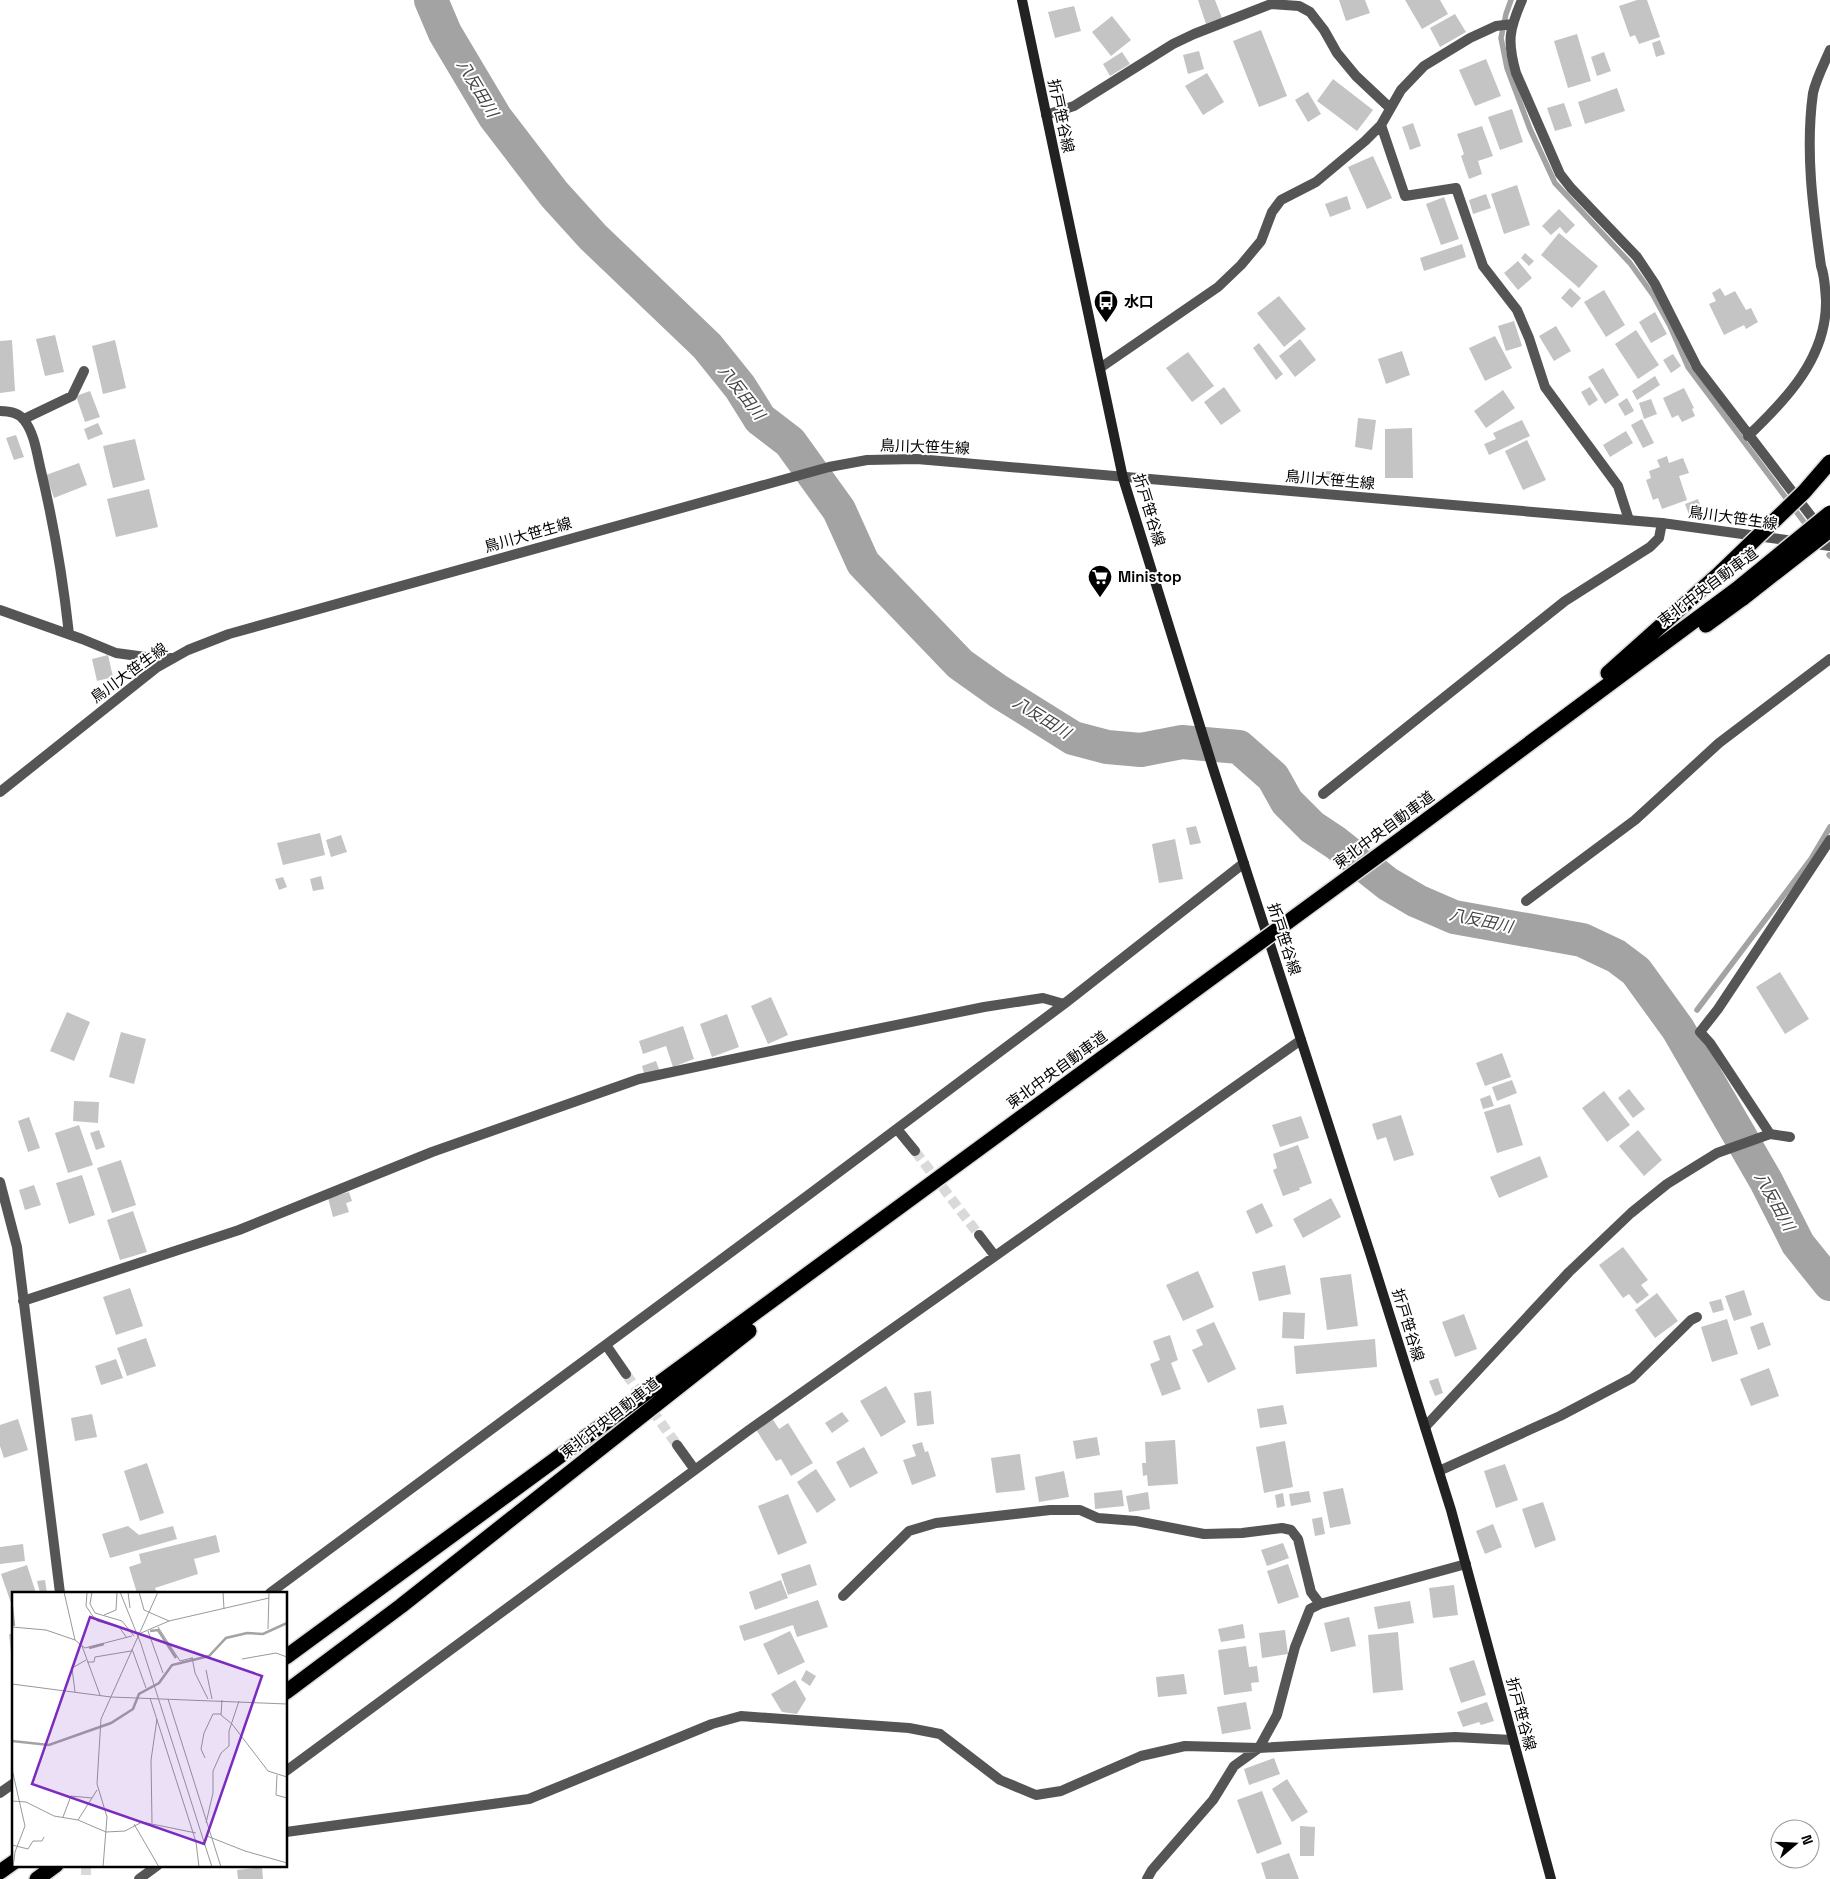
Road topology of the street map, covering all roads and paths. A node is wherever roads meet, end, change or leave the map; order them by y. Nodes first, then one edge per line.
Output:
1 (1022, 0) edge
2 (1522, 0) edge
3 (1510, 24) junction
4 (1830, 50) edge
5 (1390, 108) junction
6 (1046, 115) junction
7 (1381, 125) junction
8 (1100, 368) junction
9 (84, 371) dead end
10 (0, 411) edge
11 (24, 419) junction
12 (1748, 436) junction
13 (1830, 462) edge
14 (1123, 478) junction
15 (1830, 513) edge
16 (1629, 520) junction
17 (1662, 523) junction
18 (1830, 530) edge
19 (1830, 541) edge
20 (1830, 546) edge
21 (1740, 593) junction
22 (0, 610) edge
23 (70, 634) junction
24 (173, 658) junction
25 (1830, 659) edge
26 (1538, 736) junction
27 (0, 792) edge
28 (1324, 794) dead end
29 (1830, 840) edge
30 (1244, 863) junction
31 (1526, 901) dead end
32 (1064, 1004) junction
33 (1301, 1040) junction
34 (897, 1129) junction
35 (1770, 1134) junction
36 (1790, 1137) dead end
37 (915, 1151) tunnel mouth
38 (954, 1168) junction
39 (0, 1182) edge
40 (979, 1235) tunnel mouth
41 (995, 1256) junction
42 (23, 1301) junction
43 (1697, 1317) dead end
44 (606, 1345) junction
45 (626, 1374) tunnel mouth
46 (1425, 1427) junction
47 (677, 1445) tunnel mouth
48 (695, 1470) junction
49 (1439, 1471) junction
50 (1466, 1564) junction
51 (60, 1592) edge
52 (271, 1592) edge
53 (843, 1596) dead end
54 (1320, 1604) junction
55 (288, 1656) edge
56 (288, 1691) edge
57 (1512, 1740) junction
58 (1259, 1748) junction
59 (288, 1770) edge
60 (12, 1784) edge
61 (0, 1793) edge
62 (288, 1832) edge
63 (12, 1863) edge
64 (55, 1866) edge
65 (157, 1866) edge
66 (0, 1872) edge
67 (37, 1879) edge
68 (139, 1879) edge
69 (1147, 1879) edge
70 (1550, 1879) edge

1 - 6 main road, 折戸笹谷線
2 - 3 street
3 - 5 street
3 - 12 street
4 - 12 street
5 - 6 street
5 - 7 street
6 - 8 main road, 折戸笹谷線
7 - 8 street
7 - 16 street
8 - 14 main road, 折戸笹谷線
9 - 11 street
10 - 11 street
11 - 23 street
12 - 19 street
13 - 26 highway, bridge
14 - 16 street, 鳥川大笹生線
14 - 24 street, 鳥川大笹生線
14 - 30 main road, 折戸笹谷線
15 - 21 highway, 東北中央自動車道, bridge
16 - 17 street, 鳥川大笹生線
17 - 20 street, 鳥川大笹生線
17 - 28 street
18 - 21 highway, bridge
21 - 26 highway, 東北中央自動車道
22 - 23 street
23 - 24 street
24 - 27 street, 鳥川大笹生線
25 - 31 street
26 - 38 highway, 東北中央自動車道, bridge
29 - 35 street
30 - 32 street
30 - 33 main road, 折戸笹谷線
32 - 34 street
32 - 42 street
33 - 41 street
33 - 46 main road, 折戸笹谷線
34 - 37 street
34 - 44 street
35 - 36 street
35 - 46 street
38 - 55 highway, 東北中央自動車道
38 - 56 highway, 東北中央自動車道
39 - 42 street
40 - 41 street
41 - 48 street
42 - 51 street
43 - 49 street
44 - 45 street
44 - 52 street
46 - 49 main road, 折戸笹谷線
47 - 48 street
48 - 59 street
49 - 50 main road, 折戸笹谷線
50 - 54 street
50 - 57 main road, 折戸笹谷線
53 - 54 street
54 - 58 street
57 - 58 street
57 - 70 main road, 折戸笹谷線
58 - 62 street
58 - 69 street
60 - 61 street
63 - 66 highway
64 - 67 highway
65 - 68 street

